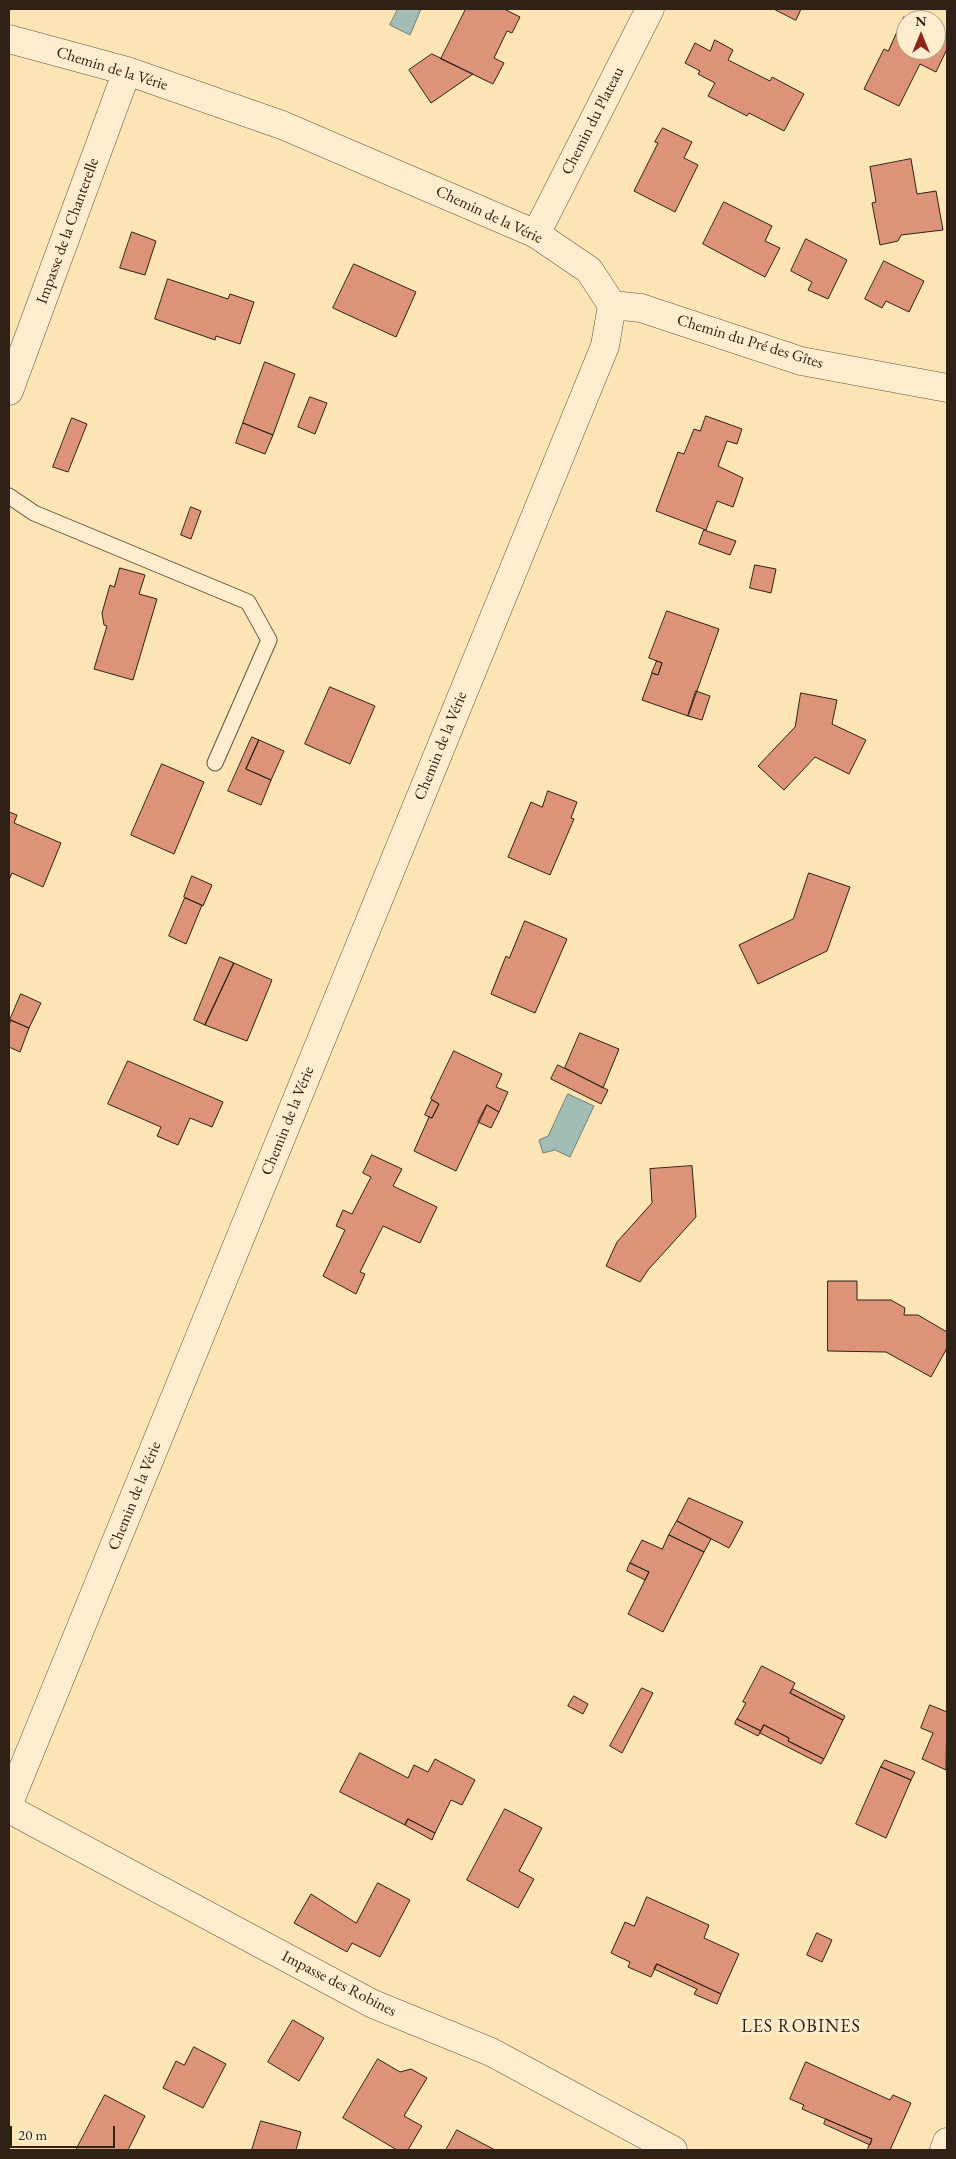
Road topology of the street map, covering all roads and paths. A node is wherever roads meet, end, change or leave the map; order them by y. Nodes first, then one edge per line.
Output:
1 (650, 9) edge
2 (9, 39) edge
3 (127, 71) junction
4 (536, 234) junction
5 (612, 305) junction
6 (947, 388) edge
7 (9, 390) edge
8 (9, 496) edge
9 (215, 763) dead end
10 (9, 1803) edge
11 (9, 1809) edge
12 (947, 2142) edge
13 (673, 2150) edge
14 (944, 2150) edge

1 - 4 street, Chemin du Plateau
2 - 3 street, Chemin de la Vérie
3 - 4 street, Chemin de la Vérie
3 - 7 street, Impasse de la Chanterelle
4 - 5 street, Chemin de la Vérie
5 - 6 street, Chemin du Pré des Gîtes
5 - 10 street, Chemin de la Vérie
8 - 9 lane
11 - 13 street, Impasse des Robines
12 - 14 street

